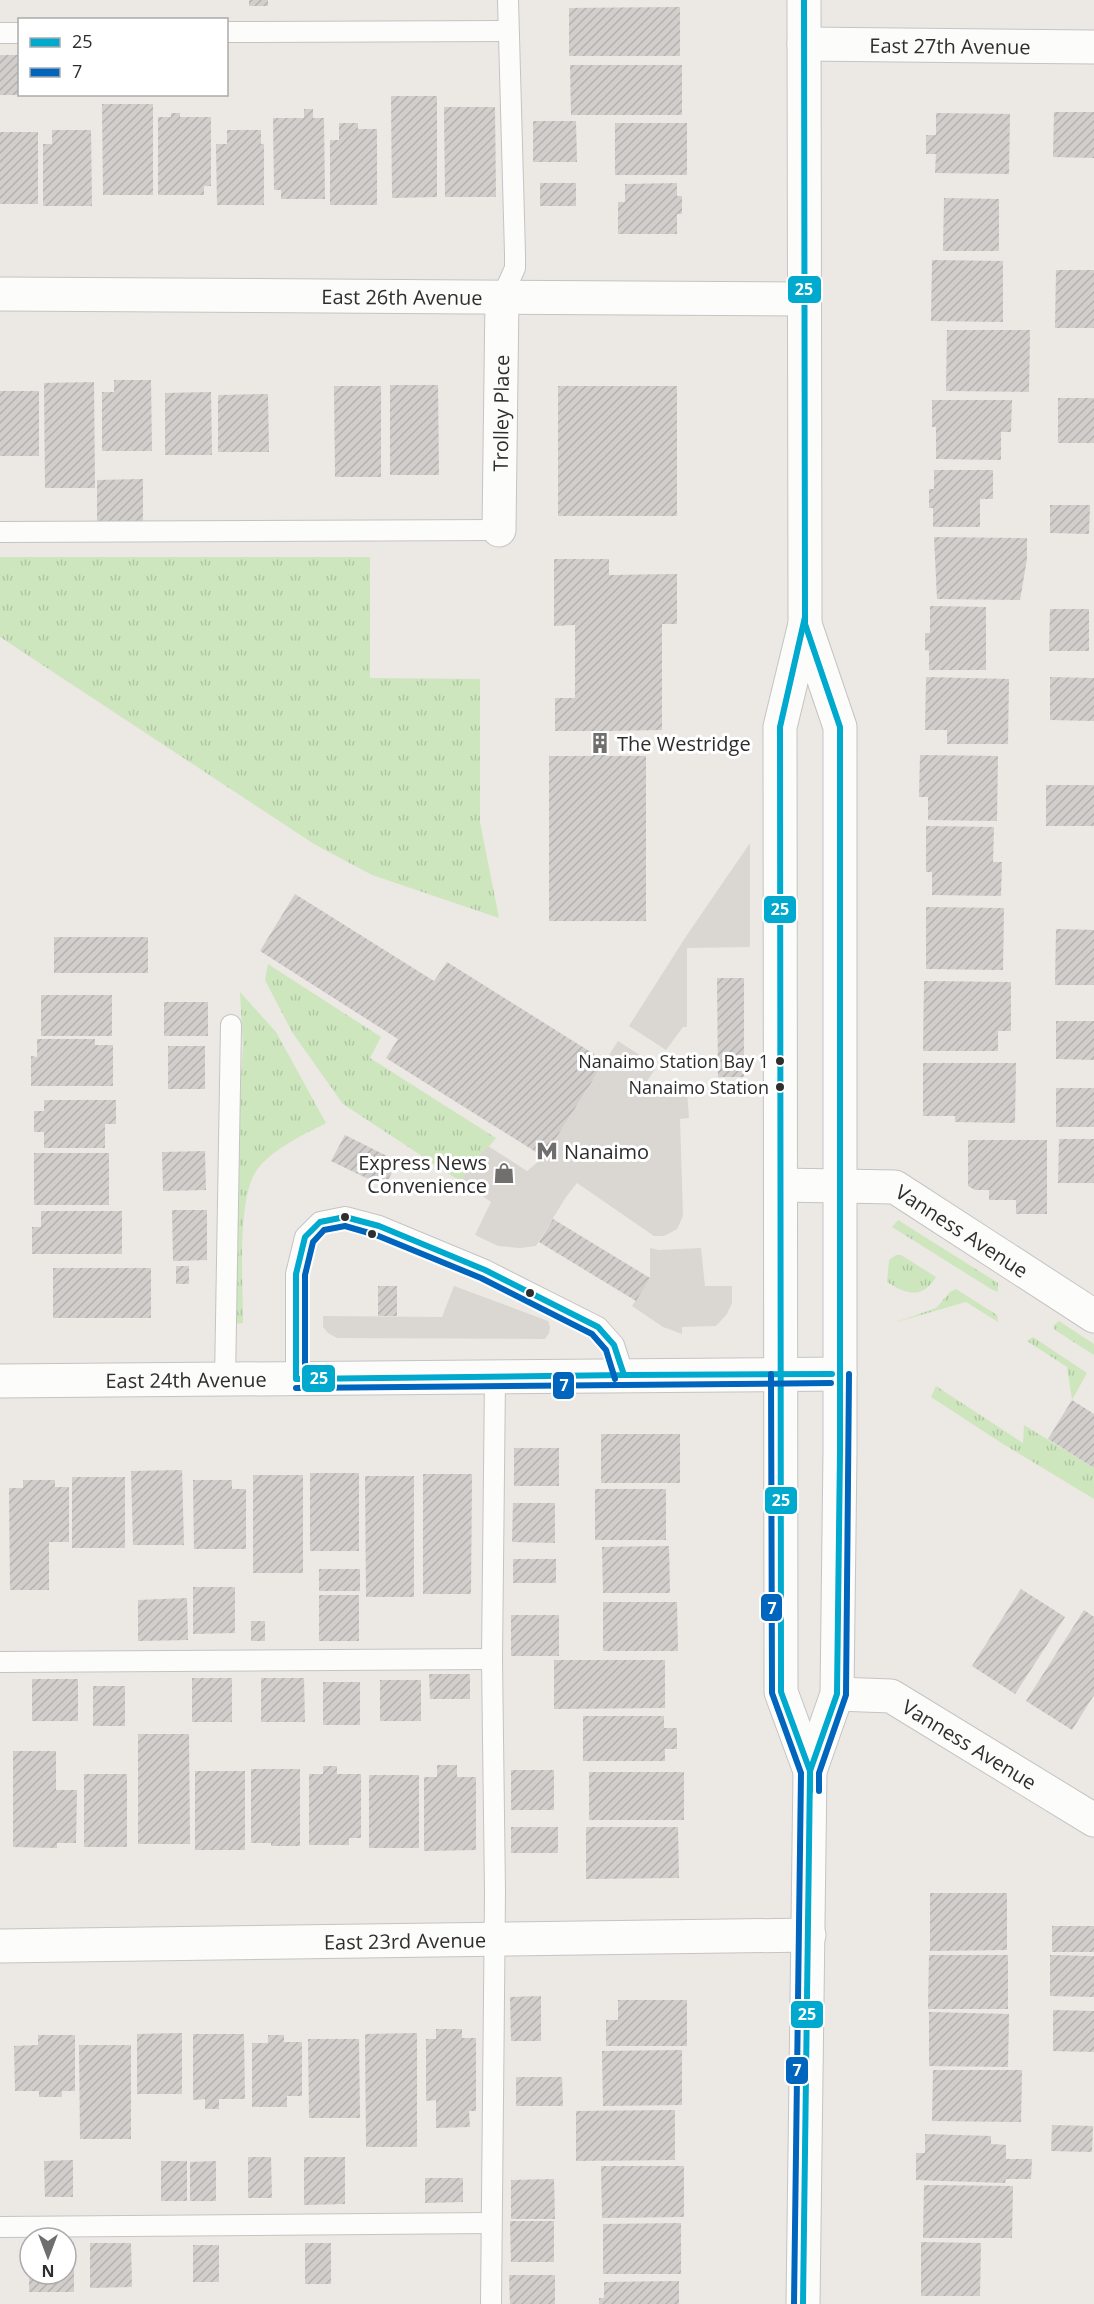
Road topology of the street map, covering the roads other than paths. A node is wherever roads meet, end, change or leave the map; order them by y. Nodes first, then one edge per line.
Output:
1 (508, 0) edge
2 (804, 0) edge
3 (507, 31) junction
4 (228, 32) edge
5 (0, 33) edge
6 (18, 33) edge
7 (804, 44) junction
8 (1094, 47) edge
9 (0, 294) edge
10 (502, 297) junction
11 (804, 299) junction
12 (499, 530) joint
13 (0, 532) edge
14 (805, 624) junction
15 (231, 1025) dead end
16 (781, 1185) junction
17 (841, 1186) junction
18 (1094, 1316) edge
19 (780, 1374) junction
20 (840, 1374) junction
21 (624, 1376) junction
22 (495, 1377) junction
23 (296, 1379) junction
24 (225, 1380) junction
25 (0, 1381) edge
26 (492, 1659) junction
27 (0, 1662) edge
28 (837, 1694) junction
29 (810, 1771) junction
30 (1094, 1820) edge
31 (809, 1935) junction
32 (495, 1939) junction
33 (0, 1946) edge
34 (490, 2223) junction
35 (0, 2228) edge
36 (491, 2304) edge
37 (802, 2304) edge

1 - 3 lane
2 - 7 street
3 - 4 lane
3 - 10 lane
5 - 6 lane
7 - 8 street, East 27th Avenue
7 - 11 street
9 - 10 street, East 26th Avenue
10 - 11 street, East 26th Avenue
10 - 12 street, Trolley Place
11 - 14 street
12 - 13 lane
14 - 16 street
14 - 17 street
15 - 24 lane
16 - 17 street, Vanness Avenue
16 - 19 street
17 - 18 street, Vanness Avenue
17 - 20 street
19 - 20 street, East 24th Avenue
19 - 21 street, East 24th Avenue
19 - 29 street
20 - 28 street
21 - 22 street, East 24th Avenue
21 - 23 lane
22 - 23 street, East 24th Avenue
22 - 26 lane
23 - 24 street, East 24th Avenue
24 - 25 street, East 24th Avenue
26 - 27 lane
26 - 32 lane
28 - 29 street
28 - 30 street, Vanness Avenue
29 - 31 street
31 - 32 street, East 23rd Avenue
31 - 37 street
32 - 33 street, East 23rd Avenue
32 - 34 lane
34 - 35 lane
34 - 36 lane

